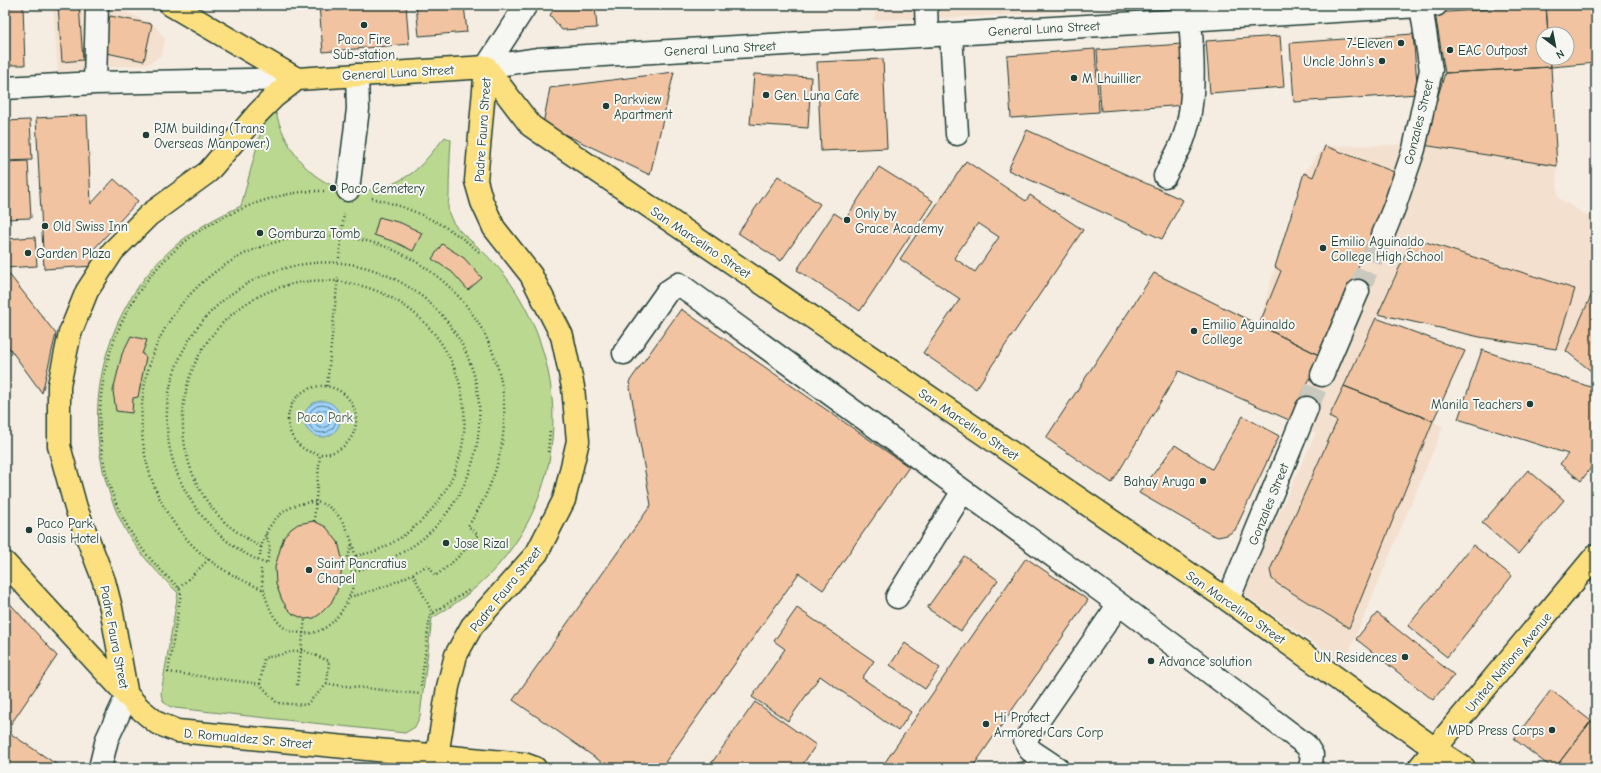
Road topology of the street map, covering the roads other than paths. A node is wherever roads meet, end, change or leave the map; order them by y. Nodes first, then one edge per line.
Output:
1 (96, 5) edge
2 (171, 5) edge
3 (526, 5) edge
4 (926, 5) edge
5 (1429, 6) edge
6 (1374, 7) edge
7 (1180, 15) edge
8 (951, 34) junction
9 (928, 35) junction
10 (486, 67) junction
11 (357, 75) junction
12 (297, 79) junction
13 (95, 83) junction
14 (5, 88) edge
15 (957, 134) dead end
16 (1165, 176) dead end
17 (338, 190) road end
18 (1383, 235) tunnel mouth
19 (1358, 291) tunnel mouth
20 (624, 353) dead end
21 (1322, 375) tunnel mouth
22 (1307, 408) tunnel mouth
23 (963, 491) junction
24 (1596, 555) edge
25 (5, 563) edge
26 (897, 597) dead end
27 (1228, 600) junction
28 (1119, 604) junction
29 (127, 696) junction
30 (1435, 749) junction
31 (437, 756) junction
32 (100, 768) edge
33 (535, 768) edge
34 (1057, 768) edge
35 (1310, 768) edge
36 (1419, 768) edge
37 (1464, 768) edge

1 - 13 street
2 - 12 main road
3 - 10 street, Padre Faura Street
4 - 9 street
5 - 6 street, General Luna Street
5 - 18 street, Gonzales Street
6 - 7 street, General Luna Street
7 - 8 street, General Luna Street
7 - 16 street
8 - 9 street, General Luna Street
8 - 15 street
9 - 10 street, General Luna Street
10 - 11 main road, General Luna Street
10 - 27 main road, San Marcelino Street
10 - 31 main road, Padre Faura Street
11 - 12 main road, General Luna Street
11 - 17 street
12 - 13 street, General Luna Street
12 - 29 main road, Padre Faura Street
13 - 14 street, General Luna Street
19 - 21 street
20 - 23 street
22 - 27 street, Gonzales Street
23 - 26 street
23 - 28 street
24 - 30 main road, United Nations Avenue
25 - 29 main road, D. Romualdez Sr. Street
27 - 30 main road, San Marcelino Street
28 - 34 street
28 - 35 street
29 - 31 main road, D. Romualdez Sr. Street
29 - 32 street
30 - 36 main road, United Nations Avenue
30 - 37 main road, San Marcelino Street
31 - 33 main road, D. Romualdez Sr. Street

